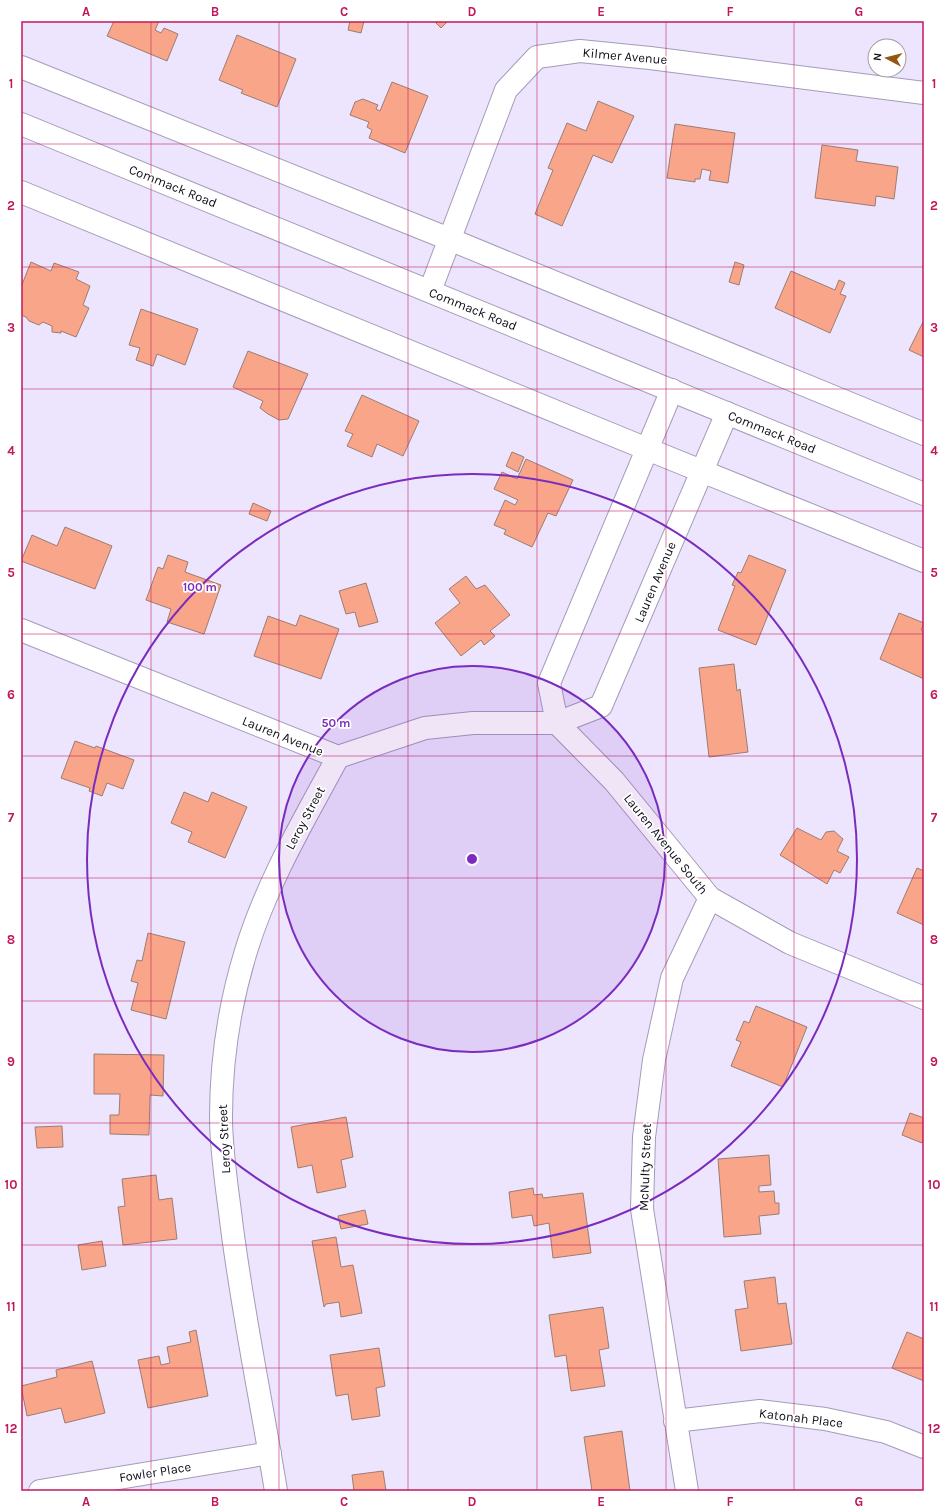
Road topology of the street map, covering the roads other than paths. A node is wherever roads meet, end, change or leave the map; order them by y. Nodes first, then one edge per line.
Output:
1 (21, 67) edge
2 (924, 93) edge
3 (21, 124) edge
4 (21, 192) edge
5 (449, 239) junction
6 (430, 291) junction
7 (672, 390) junction
8 (727, 413) junction
9 (924, 434) edge
10 (647, 449) junction
11 (702, 471) junction
12 (924, 494) edge
13 (924, 561) edge
14 (21, 630) edge
15 (557, 723) junction
16 (338, 757) junction
17 (710, 898) junction
18 (924, 998) edge
19 (675, 1421) junction
20 (924, 1447) edge
21 (270, 1453) junction
22 (40, 1491) edge
23 (276, 1491) edge
24 (687, 1491) edge

1 - 5 street
2 - 5 street, Kilmer Avenue
3 - 6 street, Commack Road
4 - 10 street
5 - 6 street, Kilmer Avenue
5 - 9 street
6 - 7 street, Commack Road
7 - 8 street, Commack Road
7 - 10 street
8 - 11 street, Lauren Avenue
8 - 12 street, Commack Road
10 - 11 street
10 - 15 street
11 - 13 street
11 - 15 street, Lauren Avenue
14 - 16 street, Lauren Avenue
15 - 16 street, Lauren Avenue
15 - 17 street, Lauren Avenue South
16 - 21 street, Leroy Street
17 - 18 street, Lauren Avenue South
17 - 19 street, McNulty Street
19 - 20 street, Katonah Place
19 - 24 street, McNulty Street
21 - 22 street, Fowler Place
21 - 23 street, Leroy Street

